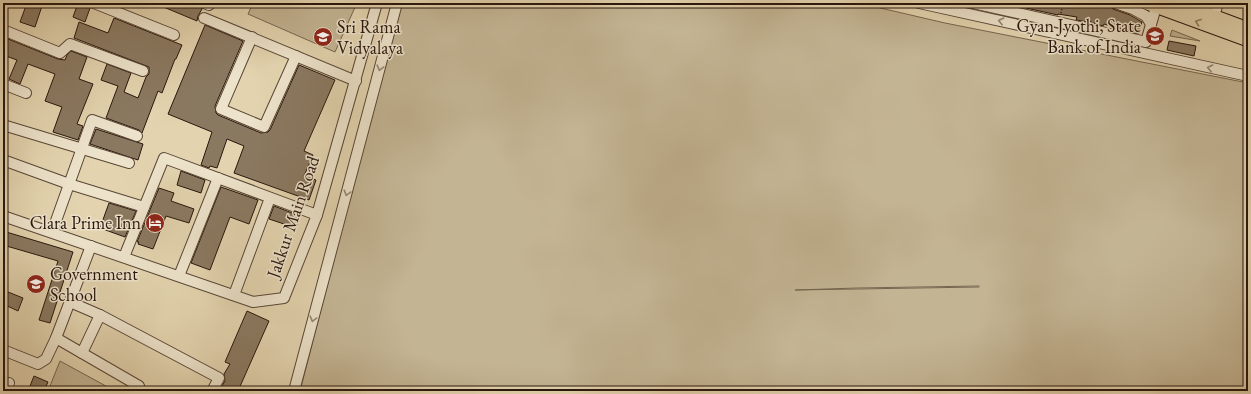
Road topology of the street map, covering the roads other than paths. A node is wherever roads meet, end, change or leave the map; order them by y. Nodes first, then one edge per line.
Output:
1 (94, 3) edge
2 (377, 3) edge
3 (397, 3) edge
4 (919, 3) edge
5 (973, 3) edge
6 (1115, 3) edge
7 (1178, 3) edge
8 (1218, 3) edge
9 (1151, 5) edge
10 (1214, 16) junction
11 (204, 18) dead end
12 (1151, 24) junction
13 (1248, 29) edge
14 (3, 30) edge
15 (174, 35) dead end
16 (252, 37) junction
17 (1248, 40) edge
18 (296, 56) junction
19 (144, 71) dead end
20 (1248, 76) edge
21 (356, 81) junction
22 (3, 84) edge
23 (26, 93) dead end
24 (3, 125) edge
25 (137, 136) dead end
26 (82, 149) junction
27 (3, 160) edge
28 (128, 163) dead end
29 (218, 178) junction
30 (69, 184) junction
31 (270, 198) junction
32 (144, 207) junction
33 (317, 215) junction
34 (3, 216) edge
35 (52, 232) junction
36 (91, 246) junction
37 (124, 257) junction
38 (179, 276) junction
39 (234, 295) junction
40 (70, 302) junction
41 (100, 315) junction
42 (56, 338) junction
43 (3, 350) edge
44 (82, 353) junction
45 (139, 386) dead end
46 (212, 391) edge
47 (294, 391) edge

1 - 15 street
2 - 21 street, Jakkur Main Road
3 -> 47 street
20 -> 4 street
5 - 12 street
6 - 12 street
7 - 10 main road
8 - 10 street
9 - 12 street
17 -> 9 main road
10 - 13 main road
11 - 16 street
14 - 19 street
16 - 18 street
16 - 18 street
18 - 21 street
21 - 33 street, Jakkur Main Road
22 - 23 street
24 - 26 street
25 - 26 street
26 - 28 street
26 - 30 street
27 - 30 street
29 - 31 street
29 - 32 street
29 - 38 street
30 - 32 street
30 - 35 street
31 - 33 street
31 - 39 street
32 - 37 street
33 - 39 street, Jakkur Main Road
34 - 35 street, Jakkur Main Road
35 - 36 street, Jakkur Main Road
36 - 37 street, Jakkur Main Road
36 - 40 street
37 - 38 street, Jakkur Main Road
38 - 39 street, Jakkur Main Road
40 - 41 street
40 - 42 street
41 - 44 street
41 - 46 street
42 - 43 street
42 - 44 street
44 - 45 street

